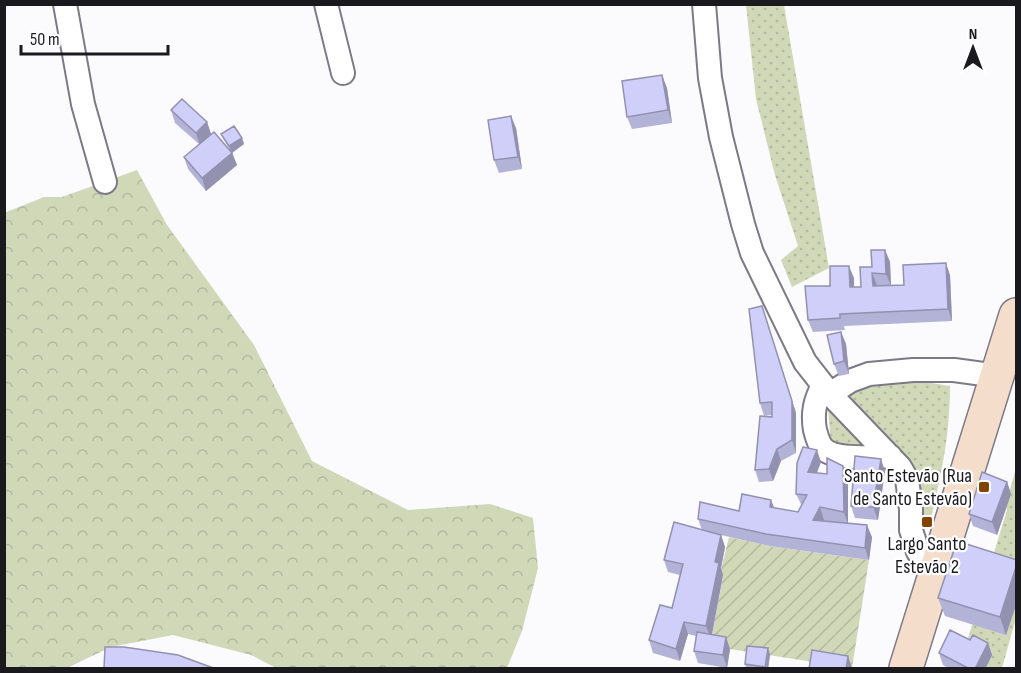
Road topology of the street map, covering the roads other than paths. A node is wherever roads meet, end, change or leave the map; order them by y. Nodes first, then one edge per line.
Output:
1 (65, 4) edge
2 (326, 4) edge
3 (704, 4) edge
4 (343, 73) dead end
5 (105, 182) dead end
6 (1017, 315) edge
7 (998, 376) junction
8 (827, 390) junction
9 (890, 456) junction
10 (937, 566) junction
11 (906, 669) edge

1 - 5 street
2 - 4 street
3 - 8 street
6 - 7 street
7 - 8 street
7 - 10 street
8 - 9 street
8 - 9 street
9 - 10 street
10 - 11 street

